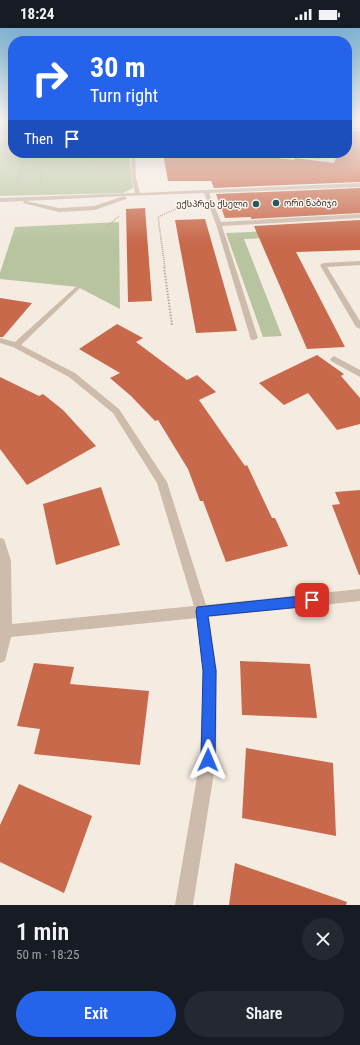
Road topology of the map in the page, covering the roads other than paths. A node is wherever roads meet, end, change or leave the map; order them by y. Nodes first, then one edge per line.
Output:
1 (133, 161) edge
2 (360, 185) edge
3 (138, 194) junction
4 (207, 194) junction
5 (10, 199) junction
6 (0, 200) edge
7 (360, 216) edge
8 (219, 224) junction
9 (360, 263) edge
10 (78, 287) dead end
11 (360, 327) edge
12 (254, 338) dead end
13 (0, 340) edge
14 (16, 345) junction
15 (334, 359) dead end
16 (360, 374) edge
17 (0, 543) edge
18 (360, 595) edge
19 (202, 611) junction
20 (3, 632) edge
21 (0, 656) edge
22 (184, 905) edge

1 - 3 street
2 - 4 street
3 - 4 street
3 - 5 street
3 - 5 street
4 - 8 street
5 - 6 street
7 - 8 street
8 - 12 street
9 - 11 street
10 - 14 street
13 - 14 street
14 - 19 street
15 - 16 street
17 - 20 street
18 - 19 street
19 - 20 street
19 - 22 street
20 - 21 street

